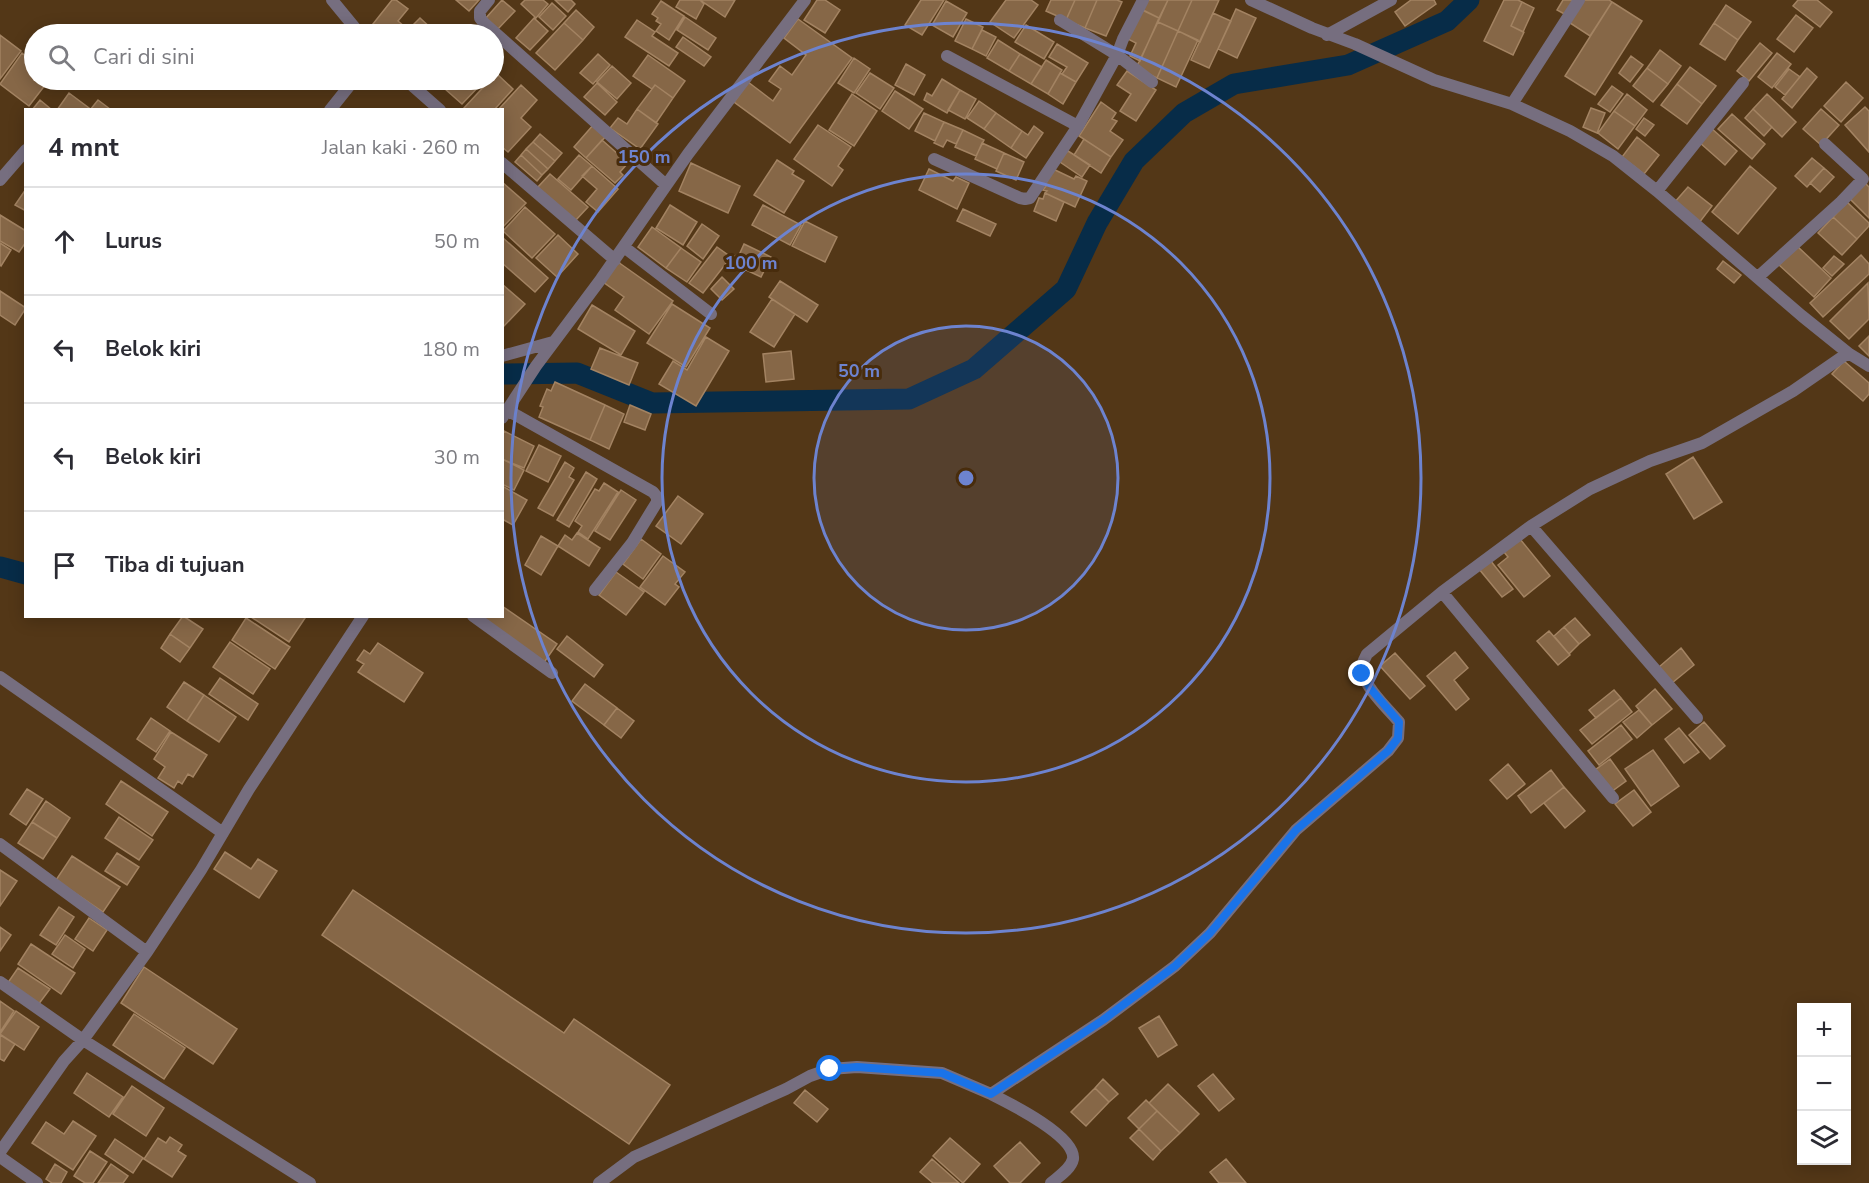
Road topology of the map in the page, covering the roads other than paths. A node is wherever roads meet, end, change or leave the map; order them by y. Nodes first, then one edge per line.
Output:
1 (332, 0) edge
2 (489, 0) edge
3 (1143, 0) edge
4 (1251, 0) edge
5 (1391, 0) edge
6 (1579, 0) edge
7 (801, 1) edge
8 (1060, 20) dead end
9 (352, 24) edge
10 (485, 24) edge
11 (1327, 35) junction
12 (504, 41) edge
13 (1118, 55) junction
14 (947, 56) dead end
15 (1152, 82) dead end
16 (1743, 83) dead end
17 (346, 90) edge
18 (417, 90) edge
19 (1512, 104) junction
20 (332, 108) edge
21 (438, 108) edge
22 (1078, 126) junction
23 (1825, 144) dead end
24 (24, 152) edge
25 (934, 159) dead end
26 (504, 165) edge
27 (0, 180) edge
28 (666, 185) junction
29 (1657, 191) junction
30 (624, 247) junction
31 (615, 260) junction
32 (1758, 277) junction
33 (711, 314) dead end
34 (553, 342) junction
35 (1848, 353) junction
36 (504, 355) edge
37 (1869, 366) edge
38 (505, 414) edge
39 (1531, 526) junction
40 (595, 590) dead end
41 (1442, 592) junction
42 (362, 618) edge
43 (476, 618) edge
44 (552, 673) dead end
45 (0, 677) edge
46 (1697, 718) dead end
47 (1612, 798) dead end
48 (223, 832) junction
49 (0, 844) edge
50 (147, 952) junction
51 (0, 982) edge
52 (84, 1040) junction
53 (991, 1094) junction
54 (2, 1145) edge
55 (0, 1157) edge
56 (36, 1183) edge
57 (310, 1183) edge
58 (598, 1183) edge
59 (1051, 1183) edge

1 - 9 street
2 - 10 street
3 - 13 street
4 - 11 street
5 - 11 street
6 - 19 street
7 - 28 street
8 - 13 street
11 - 19 street
12 - 28 street
13 - 15 street
13 - 22 street
14 - 22 street
16 - 29 street
17 - 20 street
18 - 21 street
19 - 29 street
22 - 25 street
23 - 32 street
24 - 27 street
26 - 31 street
28 - 30 street
29 - 32 street
30 - 31 street
30 - 33 street
31 - 34 street
32 - 35 street
34 - 36 street
34 - 38 street
35 - 37 street
35 - 39 street
38 - 40 street
39 - 41 street
39 - 46 street
41 - 47 street
41 - 53 street
42 - 48 street
43 - 44 street
45 - 48 street
48 - 50 street
49 - 50 street
50 - 52 street
51 - 52 street
52 - 54 street
52 - 57 street
53 - 58 street
53 - 59 street
55 - 56 street

